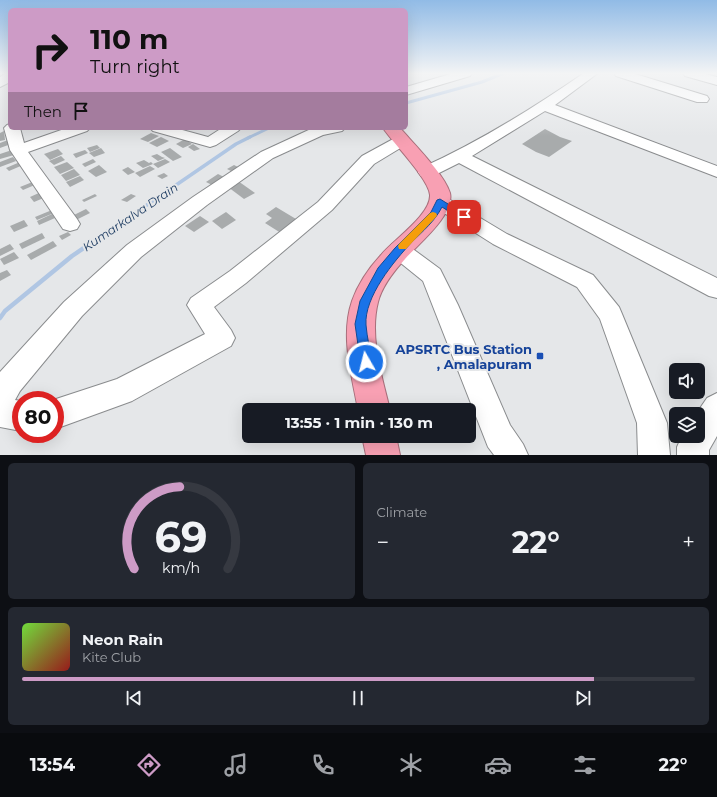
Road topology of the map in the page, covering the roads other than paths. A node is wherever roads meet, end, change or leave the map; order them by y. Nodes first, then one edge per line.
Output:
1 (561, 94) edge
2 (687, 94) edge
3 (702, 99) dead end
4 (544, 106) junction
5 (13, 130) edge
6 (76, 130) edge
7 (165, 130) edge
8 (230, 130) edge
9 (325, 130) edge
10 (396, 134) edge
11 (18, 150) junction
12 (460, 157) junction
13 (427, 172) junction
14 (717, 172) edge
15 (440, 202) junction
16 (70, 224) dead end
17 (398, 250) junction
18 (717, 289) edge
19 (0, 398) edge
20 (373, 403) edge
21 (717, 408) edge
22 (64, 411) edge
23 (0, 412) edge
24 (12, 414) edge
25 (380, 443) edge
26 (383, 455) edge
27 (512, 455) edge
28 (654, 455) edge
29 (693, 455) edge

1 - 4 street
2 - 3 street
4 - 12 street
4 - 14 street
5 - 11 street
6 - 11 street
7 - 8 street
9 - 19 street
10 - 13 highway
10 - 22 street
11 - 16 street
12 - 13 street
12 - 18 street
13 - 15 highway
15 - 17 highway
15 - 28 street
17 - 20 highway
17 - 27 street
21 - 29 street
23 - 24 street
25 - 26 highway

